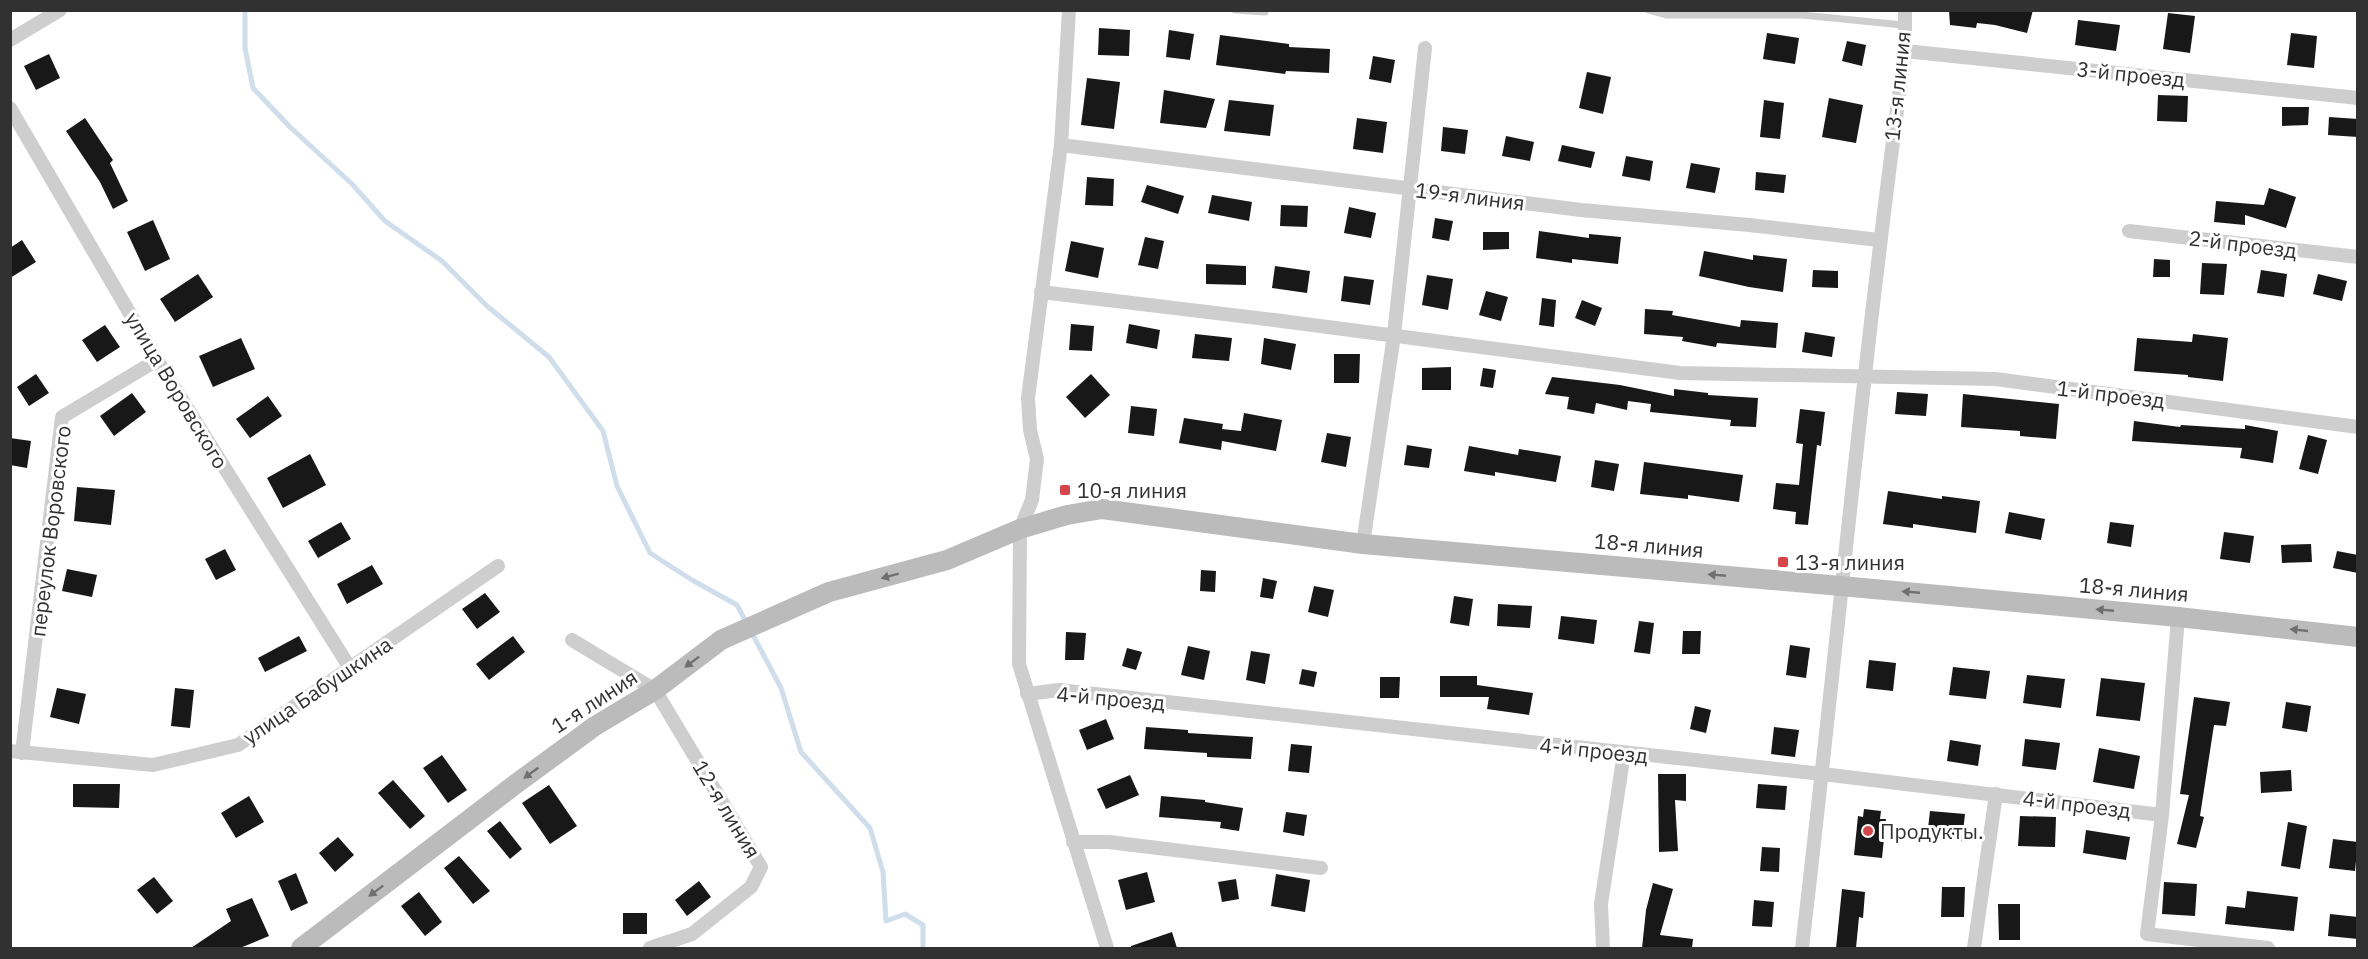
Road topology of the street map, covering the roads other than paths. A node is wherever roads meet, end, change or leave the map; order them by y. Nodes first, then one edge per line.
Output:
1 (60, 10) edge
2 (1069, 10) edge
3 (1235, 10) edge
4 (1648, 10) edge
5 (1905, 10) edge
6 (1265, 12) edge
7 (1904, 25) junction
8 (10, 40) edge
9 (1425, 48) dead end
10 (1905, 51) junction
11 (2358, 98) edge
12 (10, 108) edge
13 (1061, 145) junction
14 (1410, 189) junction
15 (2129, 231) dead end
16 (1879, 240) junction
17 (2358, 257) edge
18 (1041, 292) junction
19 (1394, 336) junction
20 (157, 360) junction
21 (1863, 376) junction
22 (2358, 427) edge
23 (1020, 529) junction
24 (1363, 544) junction
25 (947, 560) joint
26 (498, 566) dead end
27 (1841, 585) junction
28 (2178, 617) junction
29 (2358, 637) edge
30 (572, 640) dead end
31 (350, 668) junction
32 (655, 690) junction
33 (1026, 694) junction
34 (16, 752) edge
35 (1624, 753) junction
36 (1822, 774) junction
37 (1996, 794) junction
38 (2162, 815) junction
39 (1073, 842) junction
40 (1321, 868) dead end
41 (301, 948) edge
42 (650, 948) edge
43 (1107, 948) edge
44 (1603, 948) edge
45 (1802, 948) edge
46 (1974, 948) edge
47 (2268, 948) edge

1 - 8 street
2 - 13 street
3 - 6 lane
4 - 7 lane
5 - 7 street, 13-я линия
7 - 10 street, 13-я линия
9 - 14 street
10 - 11 street, 3-й проезд
10 - 16 street, 13-я линия
12 - 20 street, улица Воровского
13 - 14 street, 19-я линия
13 - 18 street
14 - 16 street, 19-я линия
14 - 19 street
15 - 17 street, 2-й проезд
16 - 21 street, 13-я линия
18 - 19 street, 1-й проезд
18 - 23 street
19 - 21 street, 1-й проезд
19 - 24 street
20 - 31 street, улица Воровского
20 - 34 street, переулок Воровского
21 - 22 street, 1-й проезд
21 - 27 street, 13-я линия
23 - 24 street, 18-я линия
23 - 25 street, 18-я линия
23 - 33 street
27 -> 24 street, 18-я линия
25 -> 32 street, 1-я линия
26 - 31 street, улица Бабушкина
28 -> 27 street, 18-я линия
27 - 36 street, 13-я линия
29 -> 28 street, 18-я линия
28 - 38 street
30 - 32 street
31 - 34 street, улица Бабушкина
32 -> 41 street, 1-я линия
32 - 42 street, 12-я линия
33 - 35 street, 4-й проезд
33 - 39 street
35 - 36 street, 4-й проезд
35 - 44 street
36 - 37 street, 4-й проезд
36 - 45 street, 13-я линия
37 - 38 street, 4-й проезд
37 - 46 street
38 - 47 street
39 - 40 street
39 - 43 street

